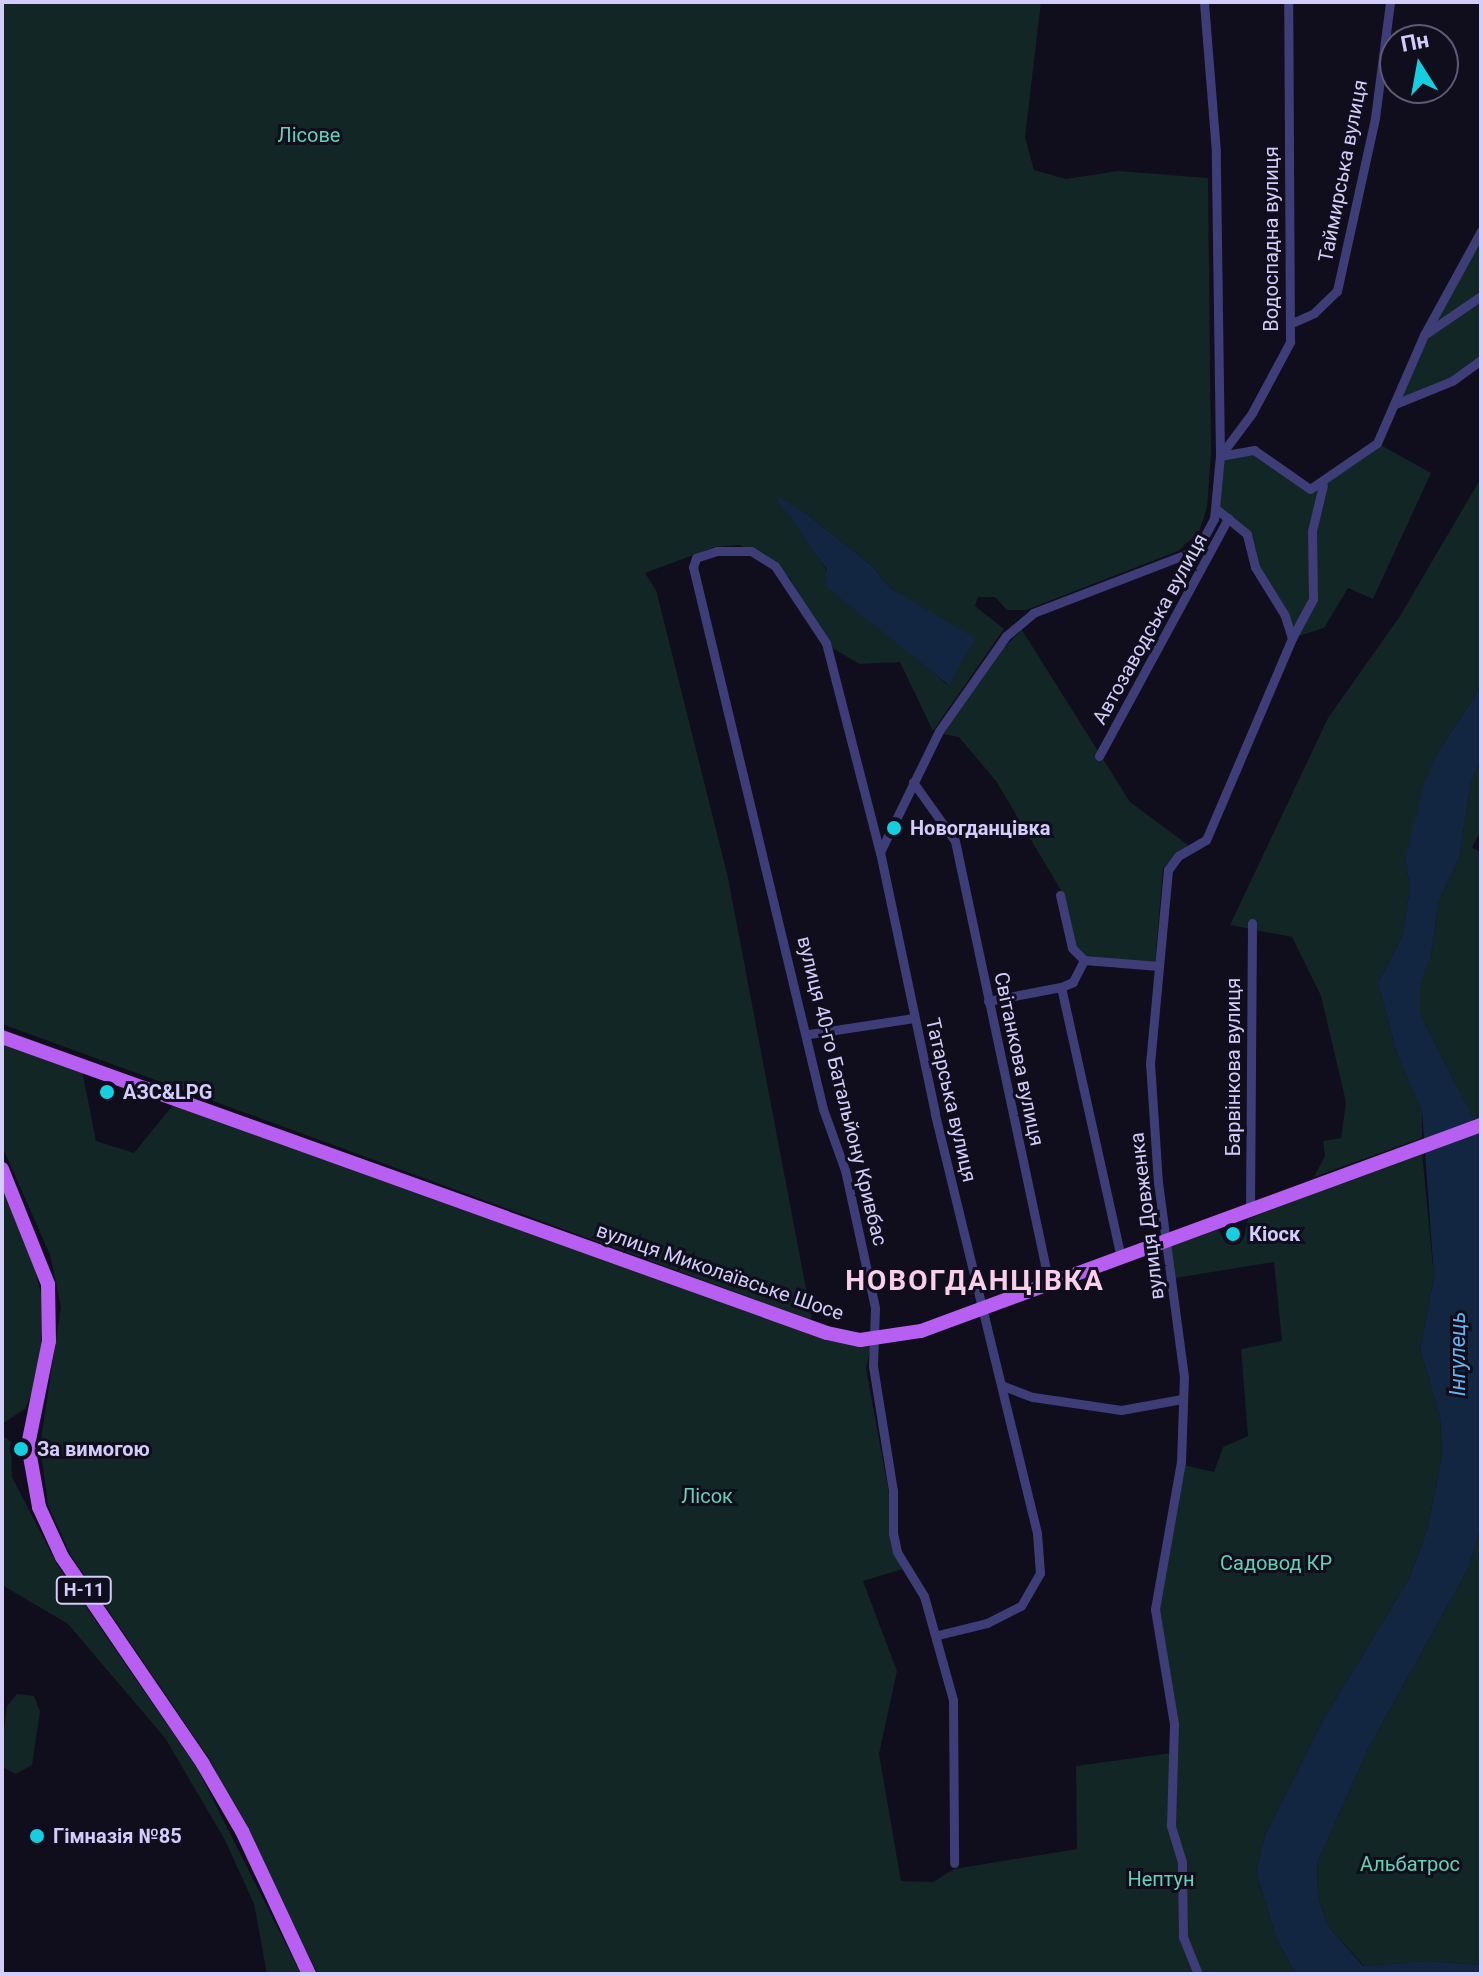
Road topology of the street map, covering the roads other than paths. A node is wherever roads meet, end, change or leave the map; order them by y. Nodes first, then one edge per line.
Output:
1 (1204, 2) edge
2 (1288, 2) edge
3 (1390, 2) edge
4 (1481, 231) edge
5 (1481, 296) edge
6 (1292, 323) junction
7 (1424, 335) junction
8 (1481, 360) edge
9 (1395, 404) junction
10 (1220, 456) junction
11 (1324, 485) junction
12 (1216, 509) junction
13 (1228, 518) junction
14 (738, 548) joint
15 (1292, 638) junction
16 (1099, 756) dead end
17 (913, 782) junction
18 (880, 853) junction
19 (1060, 895) dead end
20 (1252, 923) dead end
21 (1084, 960) junction
22 (1159, 966) junction
23 (1061, 987) junction
24 (988, 1001) junction
25 (914, 1018) junction
26 (809, 1034) junction
27 (2, 1037) edge
28 (1481, 1125) edge
29 (2, 1169) edge
30 (1250, 1210) junction
31 (1165, 1241) junction
32 (1121, 1258) junction
33 (1049, 1284) junction
34 (981, 1309) junction
35 (874, 1340) junction
36 (1001, 1385) junction
37 (1182, 1399) junction
38 (938, 1635) junction
39 (954, 1863) dead end
40 (309, 1974) edge
41 (1198, 1974) edge

1 - 10 street, Водоспадна вулиця
2 - 6 street, Водоспадна вулиця
3 - 6 street, Таймирська вулиця
4 - 7 street
5 - 7 street
6 - 10 street, Водоспадна вулиця
7 - 9 street
8 - 9 street
9 - 11 street
10 - 11 street
10 - 12 street, Водоспадна вулиця
11 - 15 street, вулиця Довженка
12 - 13 street
12 - 17 street
13 - 15 street
13 - 16 street, Автозаводська вулиця
14 - 18 street, Татарська вулиця
14 - 26 street, вулиця 40-го Батальйону Кривбас
15 - 22 street, вулиця Довженка
17 - 18 street
17 - 24 street, Світанкова вулиця
18 - 25 street, Татарська вулиця
19 - 21 street
20 - 30 street, Барвінкова вулиця
21 - 22 street
21 - 23 street
22 - 31 street, вулиця Довженка
23 - 24 street
23 - 32 street
24 - 33 street, Світанкова вулиця
25 - 26 street
25 - 34 street, Татарська вулиця
26 - 35 street, вулиця 40-го Батальйону Кривбас
27 - 35 main road, вулиця Миколаївське Шосе
28 - 30 main road, вулиця Миколаївське Шосе
29 - 40 main road, Н-11
30 - 31 main road, вулиця Миколаївське Шосе
31 - 32 main road, вулиця Миколаївське Шосе
31 - 37 street, вулиця Довженка
32 - 33 main road, вулиця Миколаївське Шосе
33 - 34 main road, вулиця Миколаївське Шосе
34 - 35 main road, вулиця Миколаївське Шосе
34 - 36 street, Татарська вулиця
35 - 38 street, вулиця 40-го Батальйону Кривбас
36 - 37 street
36 - 38 street, Татарська вулиця
37 - 41 street, вулиця Довженка
38 - 39 street, вулиця 40-го Батальйону Кривбас

